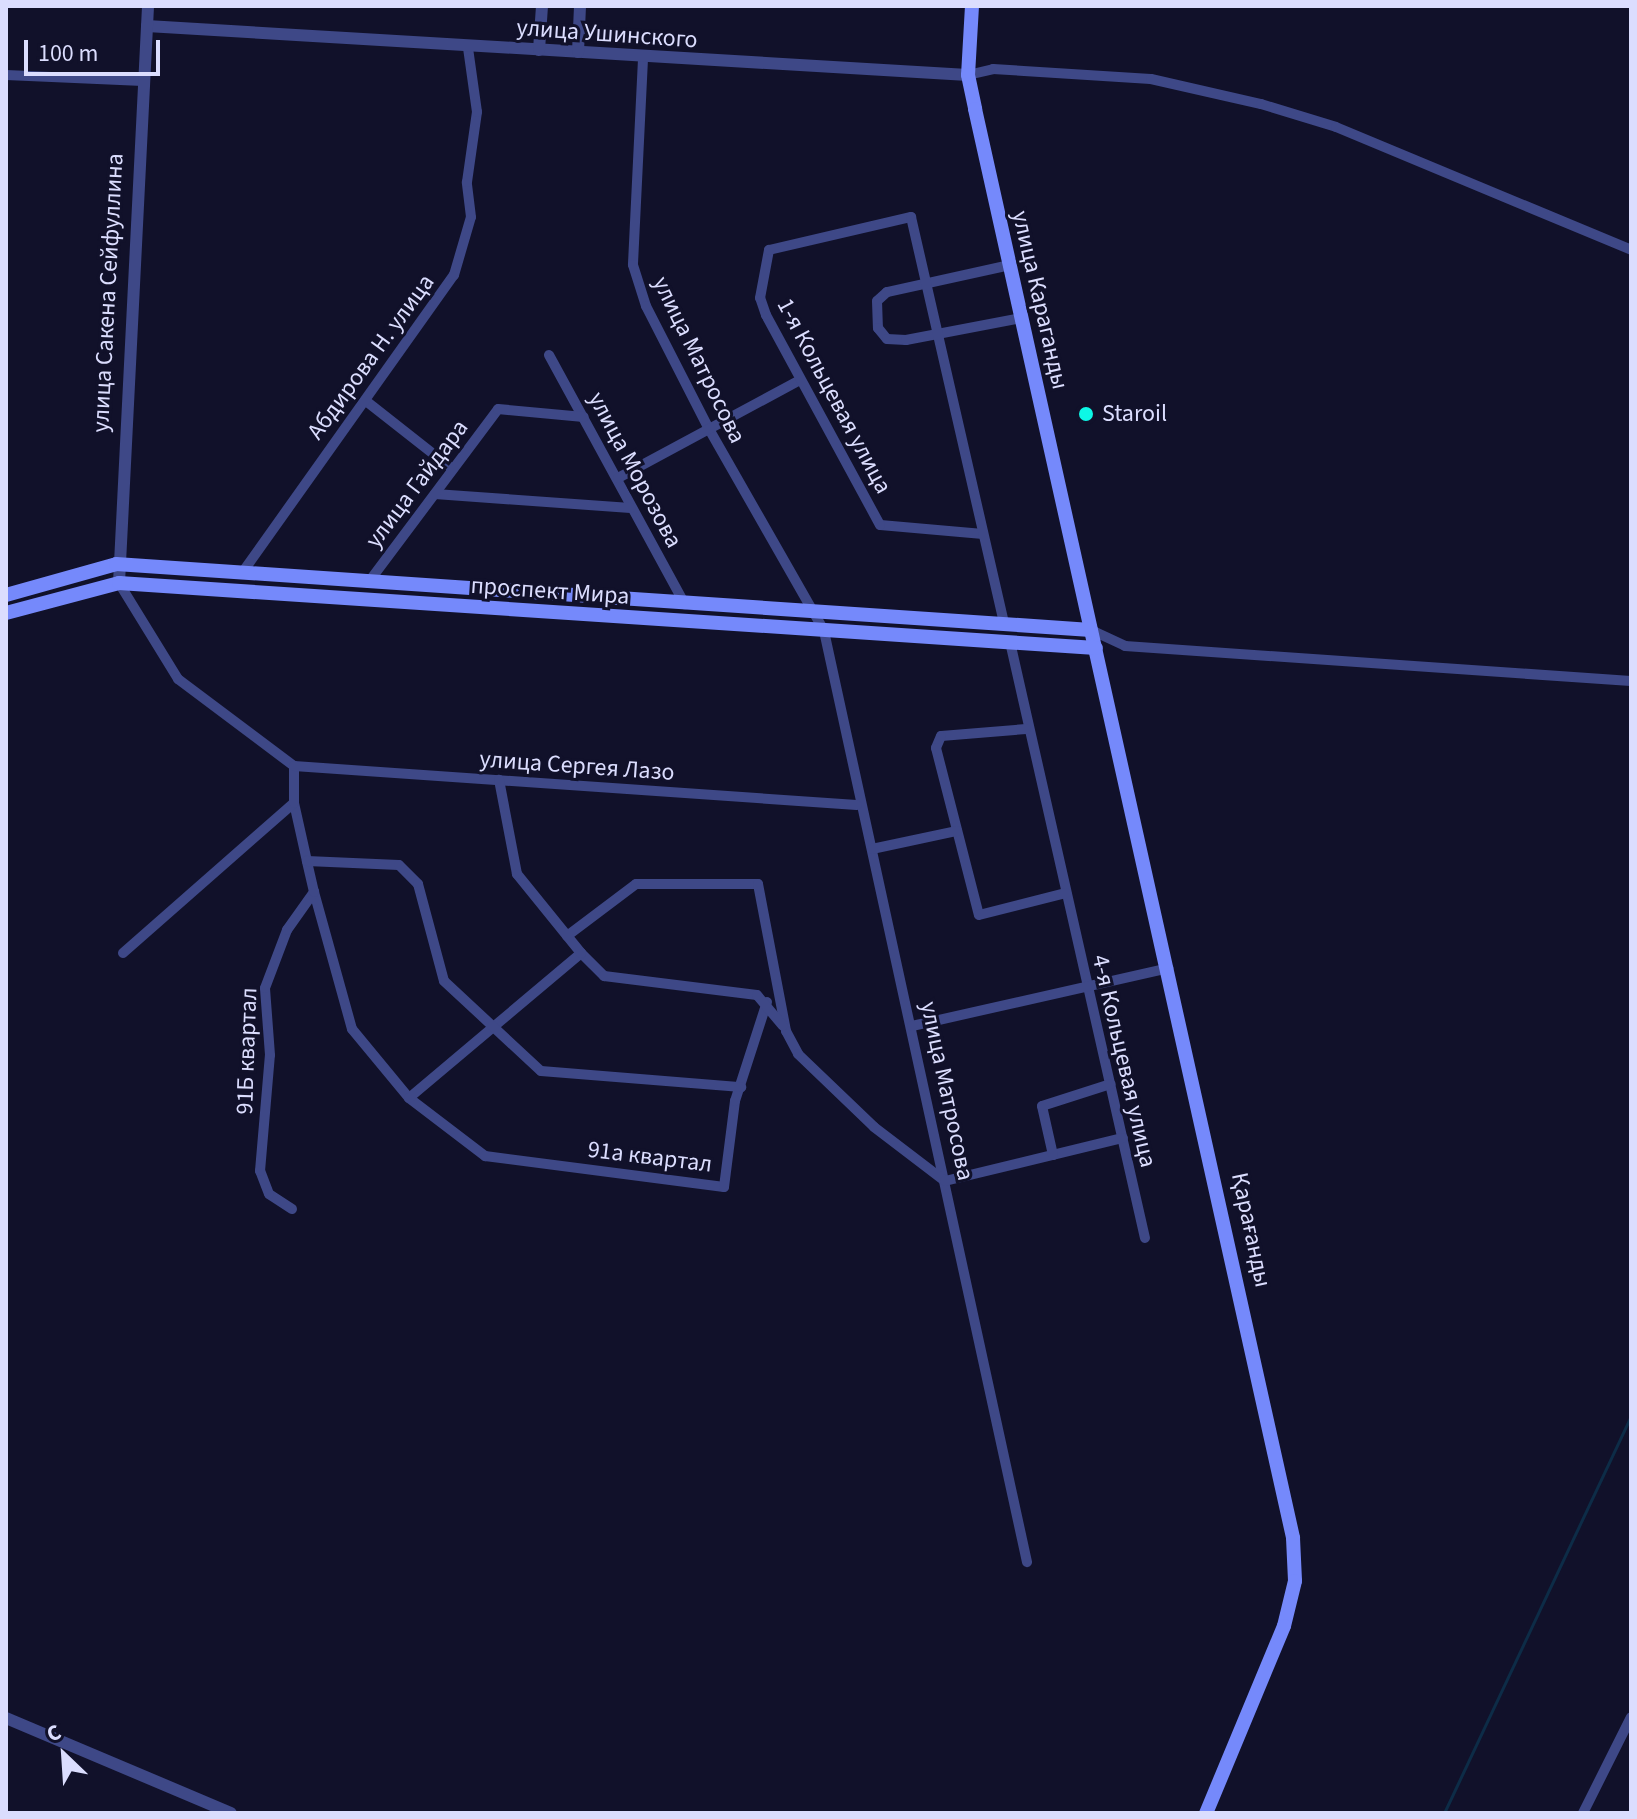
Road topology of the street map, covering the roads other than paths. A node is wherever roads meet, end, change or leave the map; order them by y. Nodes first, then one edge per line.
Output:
1 (148, 6) edge
2 (542, 6) edge
3 (580, 6) edge
4 (972, 6) edge
5 (147, 26) junction
6 (468, 48) junction
7 (539, 50) junction
8 (578, 52) junction
9 (643, 59) junction
10 (6, 75) edge
11 (968, 75) junction
12 (143, 81) junction
13 (1631, 250) edge
14 (1010, 265) junction
15 (925, 281) junction
16 (1021, 318) junction
17 (937, 334) junction
18 (549, 355) dead end
19 (800, 380) junction
20 (366, 401) junction
21 (584, 417) junction
22 (709, 429) junction
23 (450, 467) junction
24 (618, 478) junction
25 (435, 494) junction
26 (631, 508) junction
27 (983, 534) junction
28 (116, 564) junction
29 (242, 573) junction
30 (119, 583) junction
31 (368, 583) junction
32 (6, 595) edge
33 (685, 604) junction
34 (807, 611) junction
35 (6, 613) edge
36 (1004, 623) junction
37 (1091, 630) junction
38 (824, 631) junction
39 (1010, 642) junction
40 (1111, 645) junction
41 (1096, 648) junction
42 (1631, 681) edge
43 (1026, 729) junction
44 (294, 766) junction
45 (499, 780) junction
46 (294, 803) junction
47 (857, 805) junction
48 (957, 831) junction
49 (872, 849) junction
50 (307, 861) junction
51 (314, 892) junction
52 (1066, 893) junction
53 (567, 936) junction
54 (123, 953) dead end
55 (581, 953) junction
56 (1169, 968) junction
57 (1085, 985) junction
58 (767, 1002) junction
59 (912, 1026) junction
60 (488, 1028) junction
61 (786, 1031) junction
62 (1111, 1084) junction
63 (741, 1087) junction
64 (409, 1098) junction
65 (1123, 1138) junction
66 (1053, 1155) junction
67 (945, 1181) junction
68 (292, 1209) dead end
69 (1145, 1238) dead end
70 (1027, 1562) dead end
71 (1631, 1717) edge
72 (6, 1718) edge
73 (231, 1813) edge
74 (1206, 1813) edge
75 (1583, 1813) edge

1 - 5 street, улица Сакена Сейфуллина
2 - 7 street
3 - 8 street
4 - 11 main road, улица Караганды
5 - 6 street, улица Ушинского
5 - 12 street, улица Сакена Сейфуллина
6 - 7 street, улица Ушинского
6 - 20 street, Абдирова Н. улица
7 - 8 street, улица Ушинского
8 - 9 street, улица Ушинского
9 - 11 street, улица Ушинского
9 - 22 street, улица Матросова
10 - 12 street
11 - 13 street
11 - 14 main road, улица Караганды
12 - 28 street, улица Сакена Сейфуллина
14 - 15 street
14 - 16 main road, улица Караганды
15 - 17 street, 1-я Кольцевая улица
15 - 17 street
15 - 19 street, 1-я Кольцевая улица
16 - 17 street
16 - 37 main road, улица Караганды
17 - 27 street, 1-я Кольцевая улица
18 - 21 street, улица Морозова
19 - 22 street
19 - 27 street, 1-я Кольцевая улица
20 - 23 street
20 - 29 street, Абдирова Н. улица
21 - 23 street, улица Гайдара
21 - 24 street, улица Морозова
22 - 24 street
22 - 34 street, улица Матросова
23 - 25 street, улица Гайдара
24 - 26 street, улица Морозова
25 - 26 street
25 - 31 street, улица Гайдара
26 - 33 street, улица Морозова
27 - 36 street, 1-я Кольцевая улица
28 - 29 main road, проспект Мира
28 - 30 street, улица Сакена Сейфуллина
28 - 32 main road, проспект Мира
29 - 31 main road, проспект Мира
30 - 35 main road, проспект Мира
30 - 38 main road, проспект Мира
30 - 44 street
31 - 33 main road, проспект Мира
33 - 34 main road, проспект Мира
34 - 36 main road, проспект Мира
34 - 38 street, улица Матросова
36 - 37 main road, проспект Мира
37 - 40 street
37 - 41 main road, улица Караганды
38 - 39 main road, проспект Мира
38 - 47 street, улица Матросова
39 - 41 main road, проспект Мира
39 - 43 street, 4-я Кольцевая улица
40 - 41 street
40 - 42 street
41 - 56 main road, Қарағанды
43 - 48 street
43 - 52 street, 4-я Кольцевая улица
44 - 45 street, улица Сергея Лазо
44 - 46 street
45 - 47 street, улица Сергея Лазо
45 - 53 street
46 - 50 street
46 - 54 street
47 - 49 street, улица Матросова
48 - 49 street
48 - 52 street
49 - 59 street, улица Матросова
50 - 51 street
50 - 60 street
51 - 64 street
51 - 68 street, 91Б квартал
52 - 57 street, 4-я Кольцевая улица
53 - 55 street
53 - 61 street
55 - 58 street
55 - 60 street
56 - 57 street
56 - 74 main road, Қарағанды
57 - 59 street
57 - 62 street, 4-я Кольцевая улица
58 - 61 street
58 - 63 street
59 - 67 street, улица Матросова
60 - 63 street
60 - 64 street
61 - 67 street
62 - 65 street, 4-я Кольцевая улица
62 - 66 street
63 - 64 street, 91а квартал
65 - 66 street
65 - 69 street, 4-я Кольцевая улица
66 - 67 street
67 - 70 street, улица Матросова
71 - 75 street
72 - 73 street

